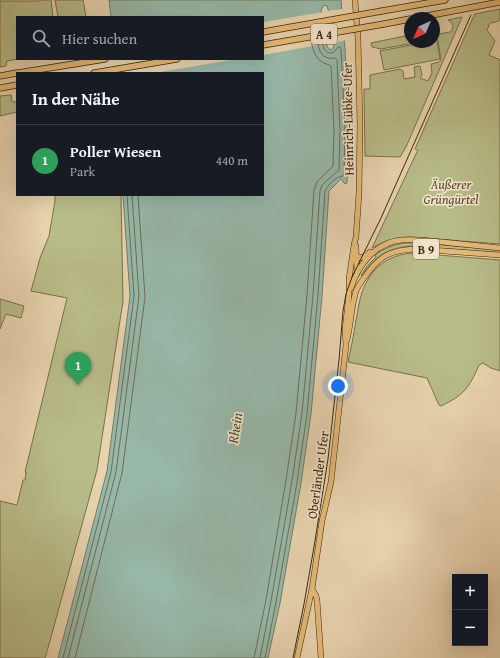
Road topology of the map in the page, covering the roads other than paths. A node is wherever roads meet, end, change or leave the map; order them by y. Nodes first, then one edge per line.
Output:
1 (355, 0) edge
2 (445, 0) edge
3 (500, 2) edge
4 (440, 13) edge
5 (404, 20) edge
6 (264, 32) edge
7 (264, 44) edge
8 (99, 60) edge
9 (171, 60) edge
10 (25, 72) edge
11 (100, 72) edge
12 (16, 73) edge
13 (0, 76) edge
14 (16, 85) edge
15 (0, 88) edge
16 (356, 237) junction
17 (500, 248) edge
18 (377, 249) junction
19 (500, 255) edge
20 (356, 256) junction
21 (357, 275) junction
22 (357, 289) junction
23 (349, 294) junction
24 (346, 345) junction
25 (312, 589) junction
26 (297, 658) edge
27 (321, 658) edge

1 - 16 main road, Heinrich-Lübke-Ufer
2 - 6 highway, A 4, bridge
3 - 4 highway, bridge
5 - 7 highway, A 4, bridge
8 - 10 highway
9 - 11 highway
12 - 13 highway
14 - 15 highway
16 - 20 main road, Heinrich-Lübke-Ufer
16 - 23 main road, Heinrich-Lübke-Ufer
17 - 18 main road, B 9
18 - 20 main road, B 9
18 - 21 main road, B 9
19 - 22 main road, B 9
20 - 21 main road, Heinrich-Lübke-Ufer
21 - 22 main road, Heinrich-Lübke-Ufer
21 - 23 main road, B 9
22 - 24 main road, B 9
23 - 24 main road, Oberländer Ufer / B 9
24 - 25 main road, Oberländer Ufer / B 9
25 - 26 main road, Oberländer Ufer / B 9
25 - 27 main road

